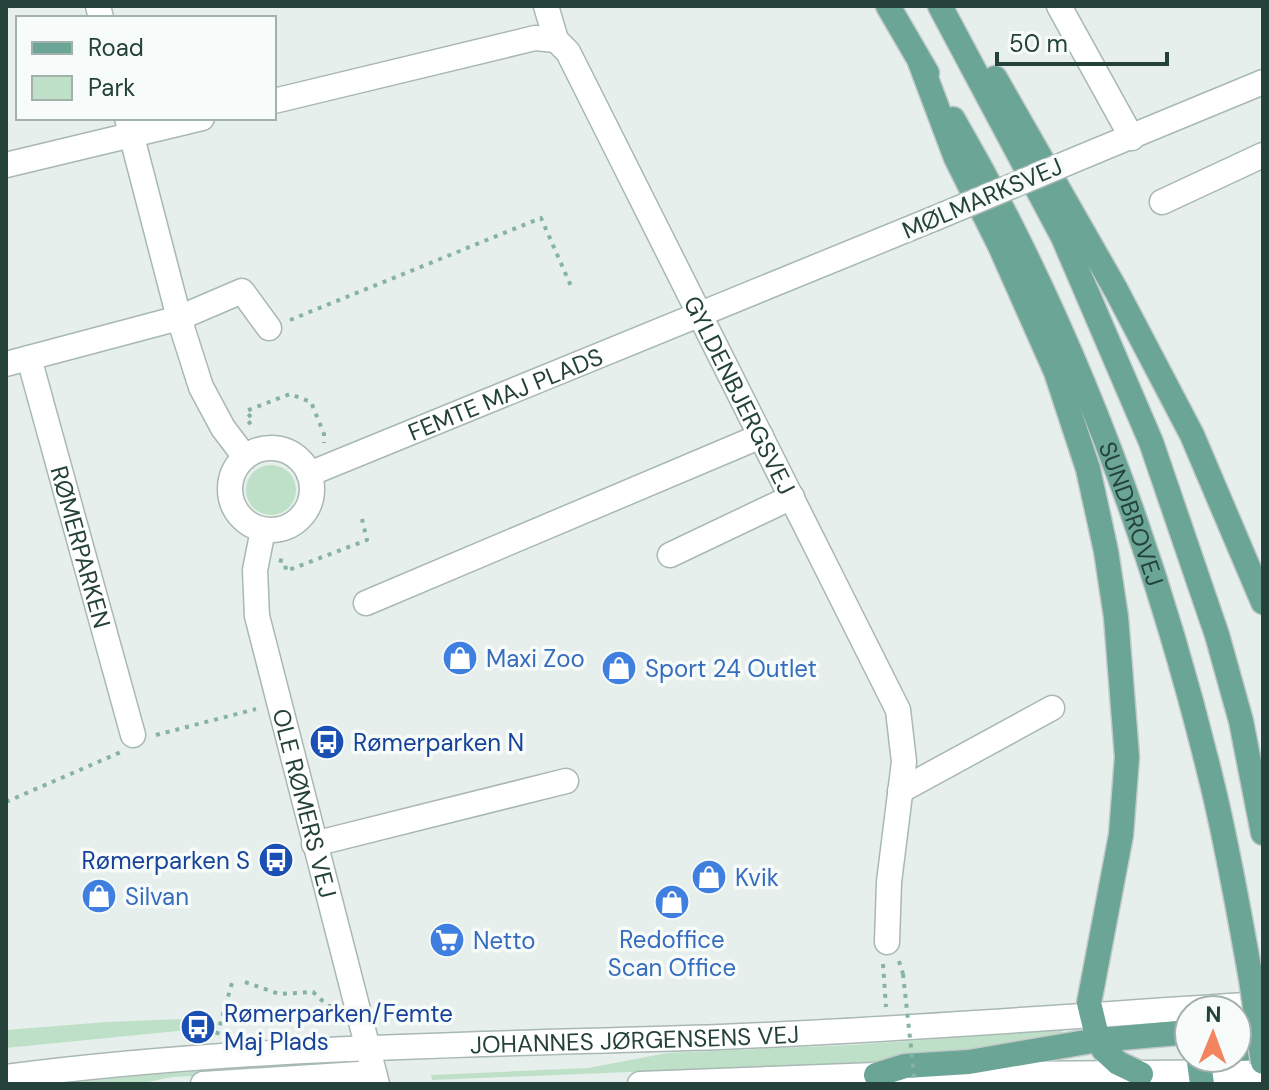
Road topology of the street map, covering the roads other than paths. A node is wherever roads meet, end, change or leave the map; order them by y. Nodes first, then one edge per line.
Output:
1 (546, 6) edge
2 (888, 6) edge
3 (942, 6) edge
4 (1059, 6) edge
5 (556, 40) junction
6 (920, 62) junction
7 (1263, 82) edge
8 (276, 101) edge
9 (186, 120) edge
10 (129, 127) edge
11 (1132, 138) junction
12 (1263, 155) edge
13 (6, 165) edge
14 (1162, 202) dead end
15 (700, 314) junction
16 (179, 318) junction
17 (269, 328) road end
18 (17, 361) edge
19 (761, 436) junction
20 (245, 457) junction
21 (309, 474) junction
22 (792, 497) junction
23 (263, 530) junction
24 (670, 555) dead end
25 (1263, 602) edge
26 (366, 603) dead end
27 (1052, 708) dead end
28 (133, 735) dead end
29 (566, 781) dead end
30 (900, 791) junction
31 (1263, 833) edge
32 (314, 844) junction
33 (887, 942) road end
34 (1263, 1004) edge
35 (1091, 1015) junction
36 (1173, 1033) edge
37 (1098, 1040) junction
38 (367, 1049) junction
39 (1263, 1062) edge
40 (1173, 1073) edge
41 (1141, 1074) junction
42 (876, 1075) junction
43 (6, 1077) edge
44 (375, 1079) edge
45 (203, 1084) edge
46 (640, 1084) edge

1 - 5 street, GYLDENBJERGSVEJ
2 - 6 main road, SUNDBROVEJ
3 - 25 main road
3 - 31 main road, SUNDBROVEJ
4 - 11 street
5 - 8 street
5 - 15 street, GYLDENBJERGSVEJ
6 - 35 main road
6 - 39 main road, SUNDBROVEJ, bridge
7 - 11 street, MØLMARKSVEJ
9 - 10 street
10 - 13 street
10 - 16 street
11 - 15 street, MØLMARKSVEJ, bridge
12 - 14 street
15 - 19 street, GYLDENBJERGSVEJ
15 - 21 street, FEMTE MAJ PLADS
16 - 17 street, RØMERPARKEN
16 - 18 street, RØMERPARKEN
16 - 20 street
18 - 28 street, RØMERPARKEN
19 - 22 street, GYLDENBJERGSVEJ
19 - 26 street
20 - 21 street
20 - 23 street
21 - 23 street
22 - 24 street
22 - 30 street, GYLDENBJERGSVEJ
23 - 32 street, OLE RØMERS VEJ
27 - 30 street
29 - 32 street
30 - 33 street, GYLDENBJERGSVEJ
32 - 38 street, OLE RØMERS VEJ
34 - 35 street, JOHANNES JØRGENSENS VEJ
35 - 37 main road
35 - 38 street, JOHANNES JØRGENSENS VEJ
36 - 37 main road
37 - 41 main road
37 - 42 main road
38 - 43 street, JOHANNES JØRGENSENS VEJ
38 - 44 street, OLE RØMERS VEJ
40 - 41 street, JOHANNES JØRGENSENS VEJ
41 - 42 street, JOHANNES JØRGENSENS VEJ
42 - 46 street, JOHANNES JØRGENSENS VEJ
44 - 45 street

